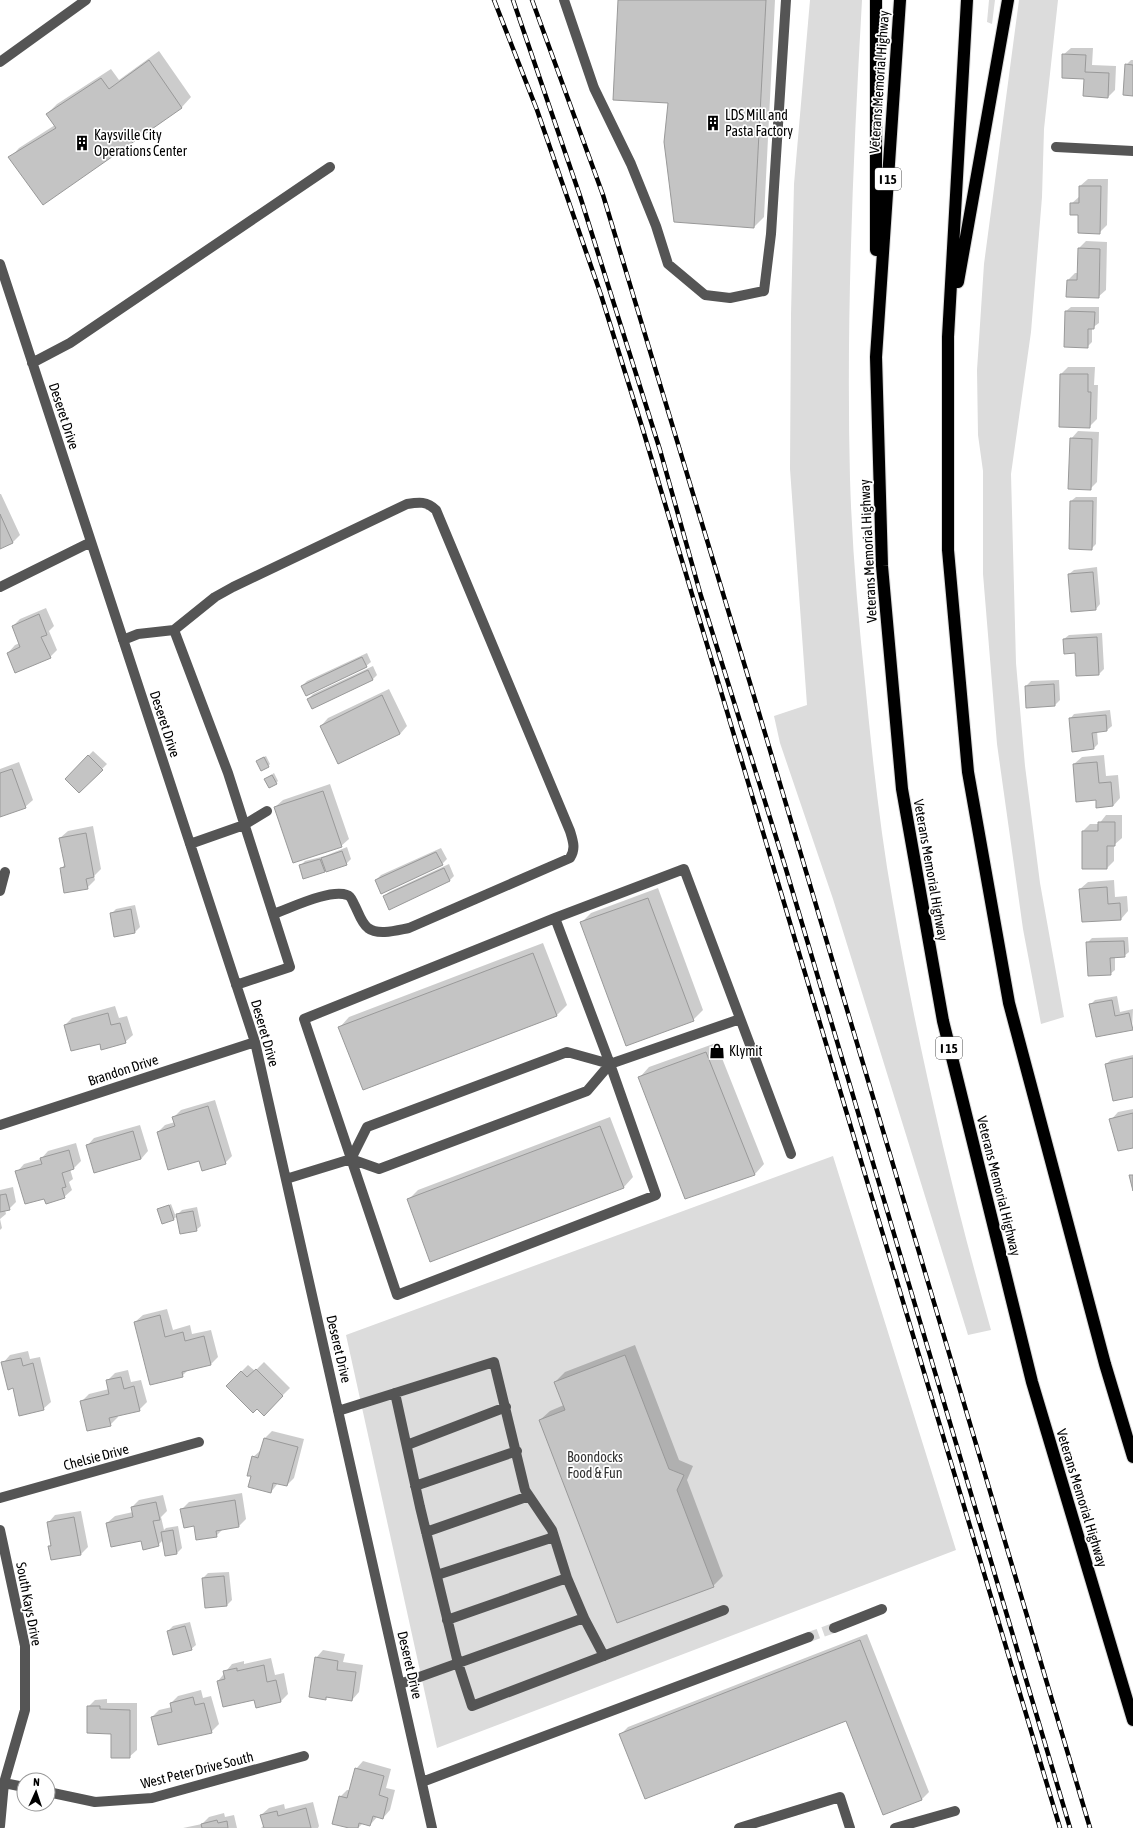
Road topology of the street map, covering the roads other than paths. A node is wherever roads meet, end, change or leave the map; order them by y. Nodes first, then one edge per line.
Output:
1 (86, 0) edge
2 (564, 0) edge
3 (786, 0) edge
4 (876, 0) edge
5 (900, 0) edge
6 (967, 0) edge
7 (1008, 0) edge
8 (0, 62) edge
9 (1056, 147) dead end
10 (1133, 151) edge
11 (330, 166) dead end
12 (0, 264) edge
13 (948, 337) junction
14 (876, 357) junction
15 (32, 363) junction
16 (91, 542) junction
17 (0, 587) edge
18 (174, 630) junction
19 (123, 640) junction
20 (266, 811) dead end
21 (244, 825) junction
22 (190, 844) junction
23 (6, 872) dead end
24 (0, 891) edge
25 (273, 914) junction
26 (555, 918) junction
27 (236, 985) junction
28 (740, 1019) junction
29 (255, 1042) junction
30 (610, 1064) junction
31 (0, 1125) edge
32 (791, 1154) dead end
33 (350, 1159) junction
34 (286, 1179) junction
35 (395, 1393) junction
36 (506, 1407) junction
37 (338, 1411) junction
38 (199, 1442) dead end
39 (407, 1445) junction
40 (517, 1451) junction
41 (1133, 1457) edge
42 (415, 1486) junction
43 (529, 1496) junction
44 (0, 1498) edge
45 (0, 1530) edge
46 (426, 1532) junction
47 (554, 1537) junction
48 (437, 1575) junction
49 (567, 1578) junction
50 (882, 1609) dead end
51 (724, 1610) dead end
52 (584, 1618) junction
53 (447, 1620) junction
54 (834, 1628) tunnel mouth
55 (809, 1637) tunnel mouth
56 (604, 1656) junction
57 (458, 1663) junction
58 (400, 1684) junction
59 (1133, 1720) edge
60 (304, 1756) dead end
61 (422, 1782) junction
62 (4, 1784) junction
63 (16, 1786) edge
64 (56, 1794) edge
65 (954, 1811) dead end
66 (0, 1826) edge
67 (432, 1828) edge
68 (739, 1828) edge
69 (850, 1828) edge
70 (895, 1828) edge

1 - 8 street
2 - 3 street
4 - 14 highway
5 - 14 highway, Veterans Memorial Highway / I 15
6 - 13 highway
7 - 13 highway
9 - 10 street
11 - 15 street
12 - 15 street, Deseret Drive
13 - 41 highway
14 - 59 highway, Veterans Memorial Highway / I 15
15 - 16 street, Deseret Drive
16 - 17 street
16 - 19 street, Deseret Drive
18 - 19 street
18 - 21 street
18 - 25 street
19 - 22 street, Deseret Drive
20 - 21 street
21 - 22 street
21 - 25 street
22 - 27 street, Deseret Drive
23 - 24 street
25 - 27 street
26 - 28 street
26 - 30 street
26 - 33 street
27 - 29 street, Deseret Drive
28 - 30 street
28 - 32 street
29 - 31 street, Brandon Drive
29 - 34 street, Deseret Drive
30 - 33 street
30 - 33 street
30 - 33 street
33 - 34 street
34 - 37 street, Deseret Drive
35 - 36 street
35 - 37 street
35 - 39 street
36 - 39 street
36 - 40 street
37 - 58 street, Deseret Drive
38 - 44 street, Chelsie Drive
39 - 42 street
40 - 42 street
40 - 43 street
42 - 46 street
43 - 46 street
43 - 47 street
45 - 62 street, South Kays Drive
46 - 48 street
47 - 48 street
47 - 49 street
48 - 53 street
49 - 52 street
49 - 53 street
50 - 54 street
51 - 56 street
52 - 56 street
52 - 57 street
53 - 57 street
55 - 61 street
56 - 57 street
57 - 58 street
58 - 61 street, Deseret Drive
60 - 64 street, West Peter Drive South
61 - 67 street, Deseret Drive
62 - 63 street
62 - 66 street, South Kays Drive
65 - 70 street
68 - 69 street

